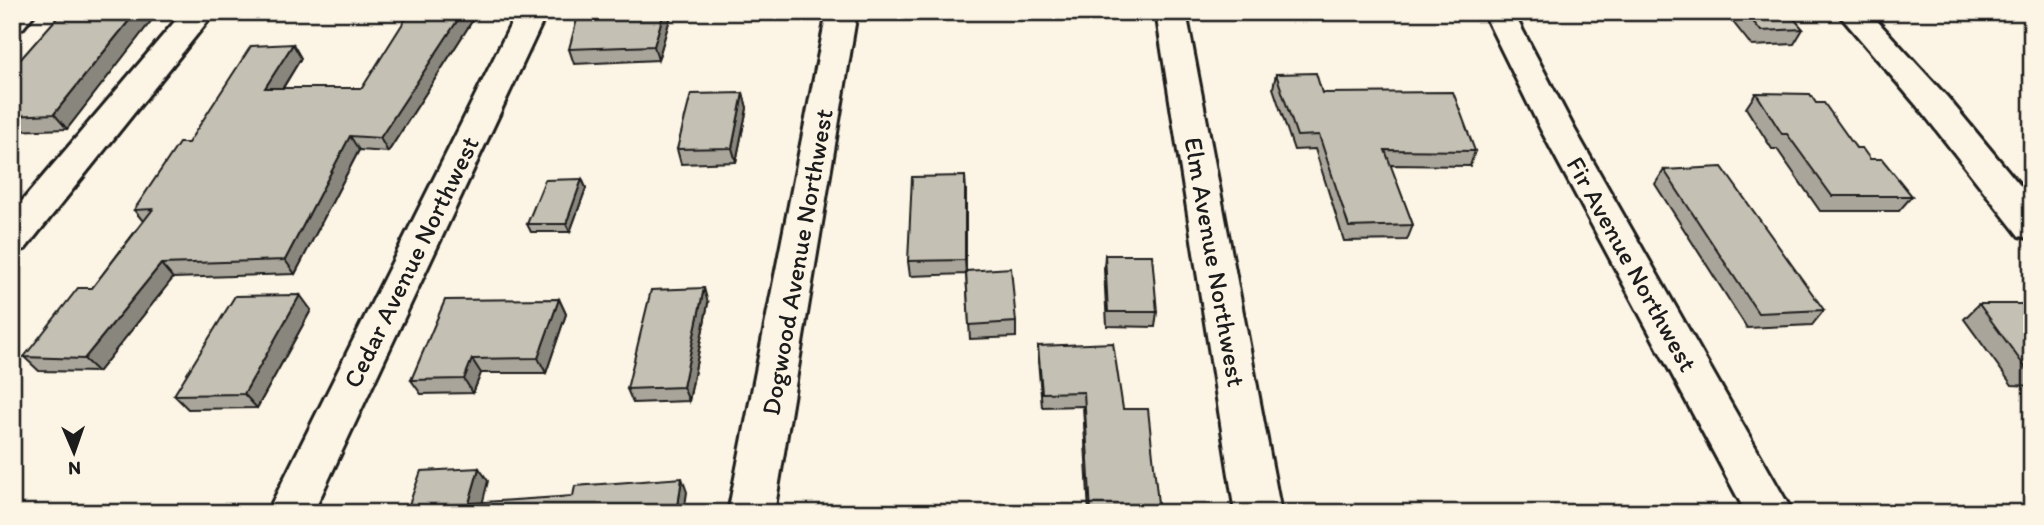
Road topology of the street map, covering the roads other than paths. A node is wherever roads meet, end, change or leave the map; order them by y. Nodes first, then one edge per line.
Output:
1 (22, 12) edge
2 (200, 12) edge
3 (532, 12) edge
4 (842, 12) edge
5 (1171, 12) edge
6 (1498, 12) edge
7 (1852, 12) edge
8 (12, 21) edge
9 (2032, 226) edge
10 (12, 239) edge
11 (290, 513) edge
12 (751, 513) edge
13 (1258, 513) edge
14 (1770, 513) edge

1 - 8 street
2 - 10 street
3 - 11 street, Cedar Avenue Northwest
4 - 12 street, Dogwood Avenue Northwest
5 - 13 street, Elm Avenue Northwest
6 - 14 street, Fir Avenue Northwest
7 - 9 street

